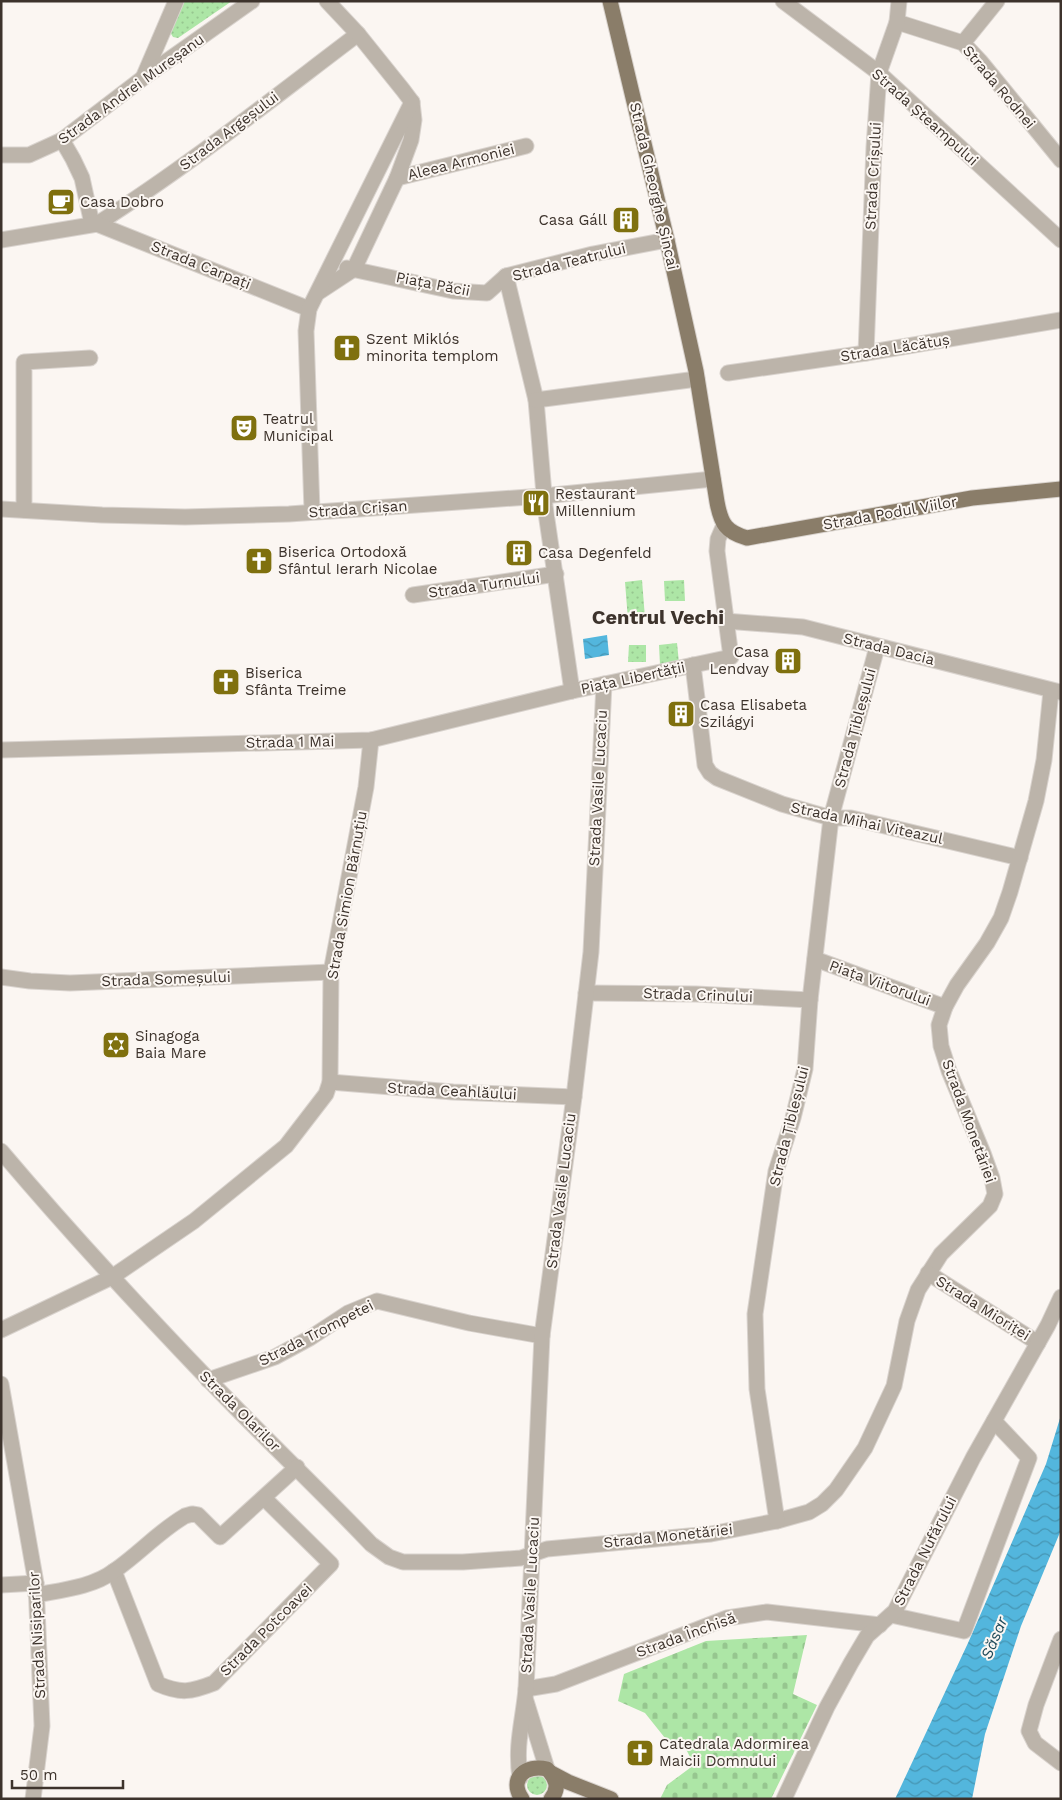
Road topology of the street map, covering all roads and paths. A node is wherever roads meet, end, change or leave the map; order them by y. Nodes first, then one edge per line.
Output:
1 (176, 1) edge
2 (252, 1) edge
3 (327, 1) edge
4 (610, 1) edge
5 (783, 1) edge
6 (899, 1) edge
7 (997, 1) edge
8 (897, 22) junction
9 (358, 34) junction
10 (963, 43) junction
11 (879, 73) junction
12 (143, 78) junction
13 (412, 102) junction
14 (394, 136) junction
15 (62, 140) junction
16 (411, 140) junction
17 (526, 146) dead end
18 (1, 156) edge
19 (1061, 160) edge
20 (397, 178) junction
21 (95, 224) junction
22 (1, 240) edge
23 (667, 240) junction
24 (1061, 240) edge
25 (335, 257) junction
26 (354, 268) junction
27 (506, 276) junction
28 (318, 293) junction
29 (309, 309) junction
30 (1061, 320) edge
31 (866, 353) junction
32 (90, 358) dead end
33 (728, 373) dead end
34 (696, 375) junction
35 (536, 400) junction
36 (713, 479) junction
37 (1061, 489) edge
38 (543, 496) junction
39 (1, 509) edge
40 (24, 510) junction
41 (312, 511) junction
42 (724, 525) junction
43 (555, 574) junction
44 (413, 595) dead end
45 (726, 621) junction
46 (877, 646) junction
47 (693, 665) junction
48 (604, 684) junction
49 (1056, 691) edge
50 (572, 692) junction
51 (371, 740) junction
52 (1, 750) edge
53 (831, 818) junction
54 (1020, 858) junction
55 (815, 958) junction
56 (331, 972) junction
57 (1, 977) edge
58 (586, 993) junction
59 (810, 1000) junction
60 (945, 1007) junction
61 (330, 1082) junction
62 (574, 1097) junction
63 (1, 1150) edge
64 (928, 1273) junction
65 (112, 1278) junction
66 (1061, 1297) edge
67 (1, 1330) edge
68 (542, 1336) junction
69 (1038, 1343) junction
70 (208, 1380) junction
71 (1, 1384) edge
72 (994, 1421) junction
73 (297, 1467) junction
74 (264, 1498) junction
75 (777, 1521) junction
76 (532, 1555) junction
77 (114, 1571) junction
78 (1, 1585) edge
79 (36, 1589) junction
80 (886, 1620) junction
81 (1061, 1639) edge
82 (526, 1694) junction
83 (1061, 1763) edge
84 (549, 1771) junction
85 (574, 1784) junction
86 (519, 1792) edge
87 (33, 1799) edge
88 (552, 1799) edge
89 (611, 1799) edge
90 (784, 1799) edge

1 - 12 street
2 - 12 street, Strada Andrei Mureșanu
3 - 9 street
4 - 23 main road, Strada Gheorghe Șincai
5 - 11 street, Strada Șteampului
6 - 8 street, Strada Crișului
7 - 10 street
8 - 10 street, Strada Rodnei
8 - 11 street, Strada Crișului
9 - 13 street
9 - 21 street, Strada Argeșului
10 - 19 street, Strada Rodnei
11 - 24 street, Strada Șteampului
11 - 31 street, Strada Crișului
12 - 15 street, Strada Andrei Mureșanu
13 - 14 street
13 - 16 street
14 - 16 street
14 - 25 street
15 - 18 street, Strada Andrei Mureșanu
15 - 21 street
16 - 20 street
17 - 20 street, Aleea Armoniei
20 - 26 street
21 - 22 street
21 - 29 street, Strada Carpați
23 - 27 street, Strada Teatrului
23 - 34 main road, Strada Gheorghe Șincai
25 - 26 street, Piața Păcii
25 - 28 street
26 - 27 street, Piața Păcii
26 - 28 street
27 - 35 street, Strada Teatrului
28 - 29 street
29 - 41 street
30 - 31 street, Strada Lăcătuș
31 - 33 street, Strada Lăcătuș
32 - 40 street
34 - 35 street
34 - 36 main road, Strada Gheorghe Șincai
35 - 38 street, Piața Libertății
36 - 38 street, Strada Crișan
36 - 42 main road, Strada Gheorghe Șincai
37 - 42 main road, Strada Podul Viilor
38 - 41 street, Strada Crișan
38 - 43 street, Piața Libertății
39 - 40 street, Strada Crișan
40 - 41 street, Strada Crișan
42 - 45 street, Piața Libertății
43 - 44 street, Strada Turnului
43 - 50 street, Piața Libertății
45 - 46 street, Strada Dacia
45 - 47 street, Piața Libertății
46 - 49 street, Strada Dacia
46 - 53 street, Strada Țibleșului
47 - 48 street, Piața Libertății
47 - 53 street, Strada Mihai Viteazul
48 - 50 street, Piața Libertății
48 - 58 street, Strada Vasile Lucaciu
49 - 54 street, Strada Monetăriei
50 - 51 street, Strada 1 Mai
51 - 52 street, Strada 1 Mai
51 - 56 street, Strada Simion Bărnuțiu
53 - 54 street, Strada Mihai Viteazul
53 - 55 street, Strada Țibleșului
54 - 60 street, Strada Monetăriei
55 - 59 street, Strada Țibleșului
55 - 60 street, Piața Viitorului
56 - 57 street, Strada Someșului
56 - 61 street, Strada Simion Bărnuțiu
58 - 59 street, Strada Crinului
58 - 62 street, Strada Vasile Lucaciu
59 - 75 street, Strada Țibleșului
60 - 64 street, Strada Monetăriei
61 - 62 street, Strada Ceahlăului
61 - 65 street, Strada Simion Bărnuțiu
62 - 68 street, Strada Vasile Lucaciu
63 - 65 street, Strada Olarilor
64 - 69 street, Strada Mioriței
64 - 75 street, Strada Monetăriei
65 - 67 street, Strada Simion Bărnuțiu
65 - 70 street, Strada Olarilor
66 - 69 street, Strada Nufărului
68 - 70 street, Strada Trompetei
68 - 76 street, Strada Vasile Lucaciu
69 - 72 street, Strada Nufărului
70 - 73 street, Strada Olarilor
71 - 79 street, Strada Nisiparilor
72 - 80 street, Strada Nufărului
72 - 80 street, Strada Închisă
73 - 74 street
73 - 76 street, Strada Olarilor
74 - 77 street
74 - 77 street, Strada Potcoavei
75 - 76 street, Strada Monetăriei
76 - 82 street, Strada Vasile Lucaciu
77 - 79 street
78 - 79 street
79 - 87 street, Strada Nisiparilor
80 - 82 street, Strada Închisă
80 - 90 street, Strada Nufărului
81 - 83 street
82 - 84 street, Strada Vasile Lucaciu
82 - 86 street, Strada Vasile Lucaciu
84 - 85 main road
84 - 86 main road
84 - 88 main road
85 - 88 main road
85 - 89 main road

